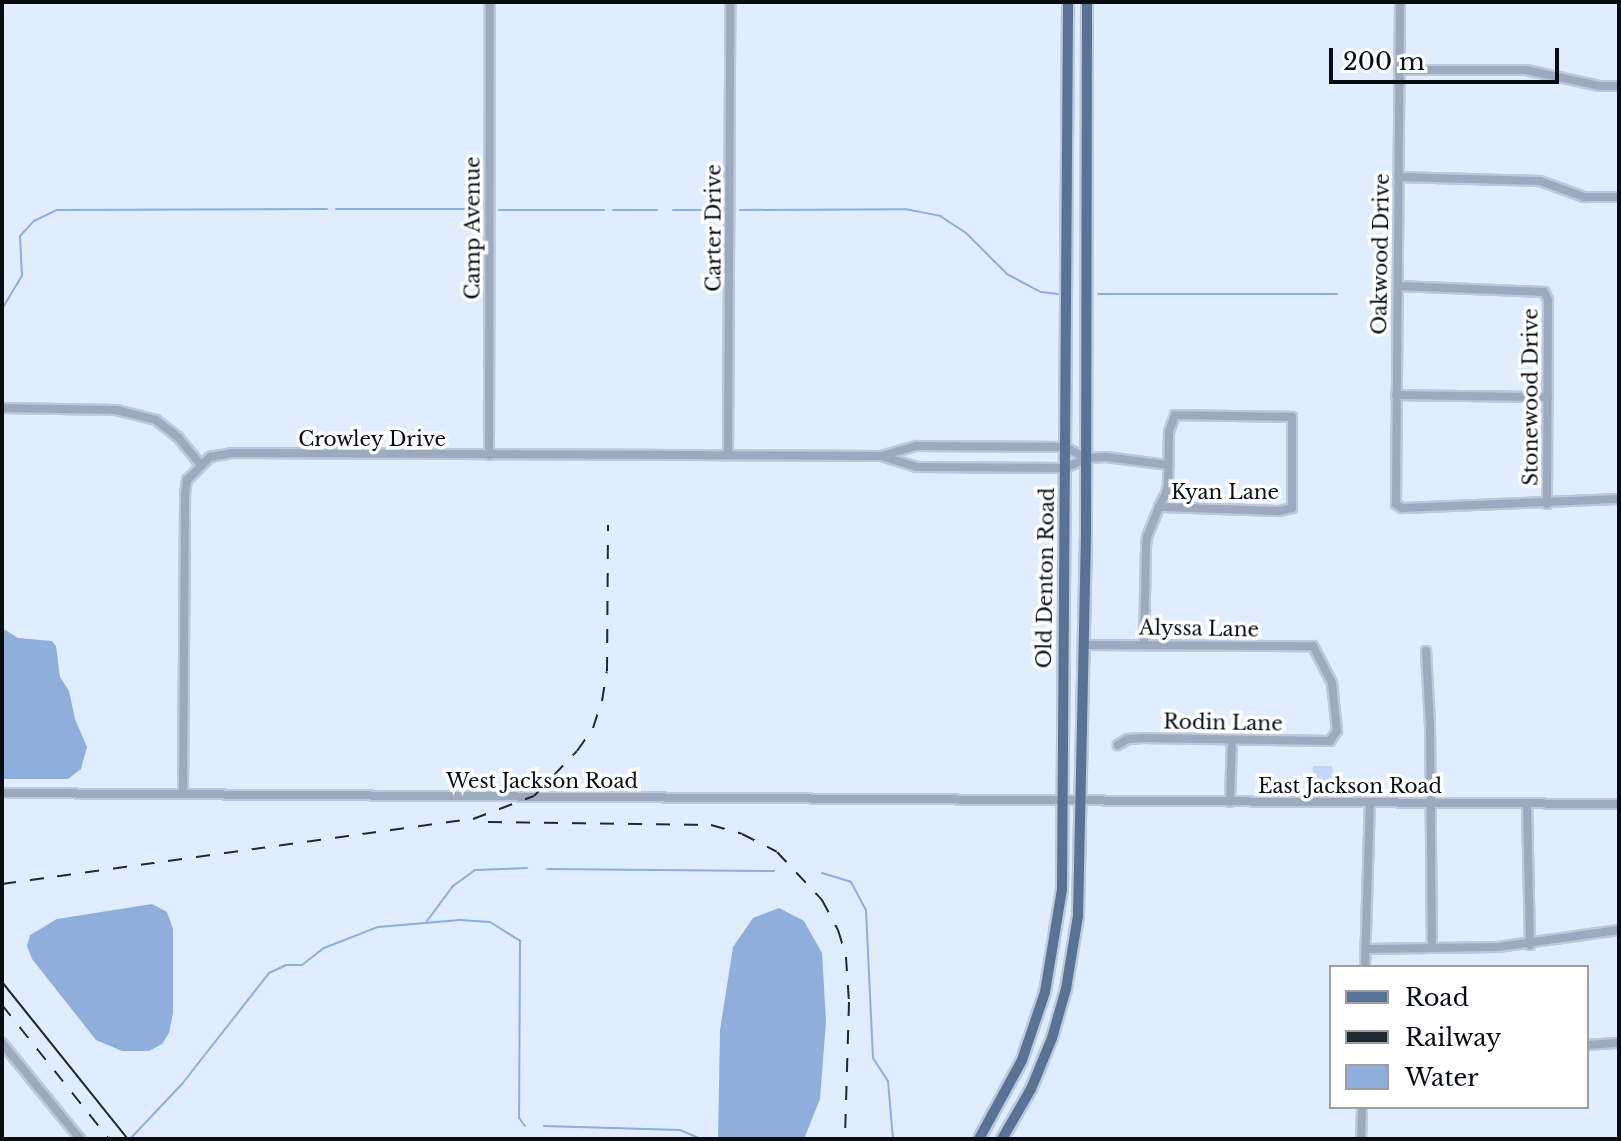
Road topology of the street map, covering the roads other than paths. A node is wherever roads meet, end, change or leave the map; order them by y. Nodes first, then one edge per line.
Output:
1 (490, 2) edge
2 (730, 2) edge
3 (1068, 2) edge
4 (1087, 2) edge
5 (1400, 2) edge
6 (1399, 70) junction
7 (1069, 73) junction
8 (1089, 74) junction
9 (1619, 86) edge
10 (1398, 177) junction
11 (1619, 197) edge
12 (1088, 200) junction
13 (1067, 201) junction
14 (1398, 286) junction
15 (1396, 395) junction
16 (1548, 397) junction
17 (2, 408) edge
18 (1065, 447) junction
19 (489, 455) junction
20 (728, 455) junction
21 (881, 456) junction
22 (1086, 458) junction
23 (200, 464) junction
24 (1168, 465) junction
25 (1065, 468) junction
26 (1619, 499) edge
27 (1547, 504) junction
28 (1159, 507) junction
29 (1144, 644) junction
30 (1084, 645) junction
31 (1426, 651) dead end
32 (1232, 740) junction
33 (1330, 741) joint
34 (1118, 745) dead end
35 (2, 793) edge
36 (183, 794) junction
37 (1062, 801) junction
38 (1081, 801) junction
39 (1230, 802) junction
40 (1370, 803) junction
41 (1429, 803) junction
42 (1527, 803) junction
43 (1619, 804) edge
44 (1619, 930) edge
45 (1530, 945) junction
46 (1432, 947) junction
47 (1366, 949) junction
48 (1365, 965) edge
49 (2, 1043) edge
50 (1619, 1043) edge
51 (1589, 1045) edge
52 (1362, 1109) edge
53 (80, 1139) edge
54 (979, 1139) edge
55 (1002, 1139) edge
56 (1361, 1139) edge

1 - 19 street, Camp Avenue
2 - 20 street, Carter Drive
3 - 7 main road, Old Denton Road
4 - 8 main road, Old Denton Road
5 - 6 street, Oakwood Drive
6 - 9 street
6 - 10 street, Oakwood Drive
7 - 8 main road
7 - 13 main road, Old Denton Road
8 - 12 main road, Old Denton Road
10 - 11 street
10 - 14 street, Oakwood Drive
12 - 13 main road
12 - 22 main road, Old Denton Road
13 - 18 main road, Old Denton Road
14 - 15 street, Oakwood Drive
14 - 16 street, Stonewood Drive
15 - 16 street
15 - 27 street, Oakwood Drive
16 - 27 street, Stonewood Drive
17 - 23 street
18 - 21 street, Crowley Drive
18 - 22 street, Crowley Drive
18 - 25 main road, Old Denton Road
19 - 20 street, Crowley Drive
19 - 23 street, Crowley Drive
20 - 21 street, Crowley Drive
21 - 25 street, Crowley Drive
22 - 24 street
22 - 25 street, Crowley Drive
22 - 30 main road, Old Denton Road
23 - 36 street
24 - 28 street
24 - 28 street, Kyan Lane
25 - 37 main road, Old Denton Road
26 - 27 street
28 - 29 street
29 - 30 street, Alyssa Lane
29 - 33 street, Alyssa Lane
30 - 38 main road, Old Denton Road
31 - 41 street
32 - 33 street, Rodin Lane
32 - 34 street, Rodin Lane
32 - 39 street
35 - 36 street, West Jackson Road
36 - 37 street, West Jackson Road
37 - 38 street, West Jackson Road
37 - 54 main road, Old Denton Road
38 - 39 street, East Jackson Road
38 - 55 main road, Old Denton Road
39 - 40 street, East Jackson Road
40 - 41 street, East Jackson Road
40 - 47 street
41 - 42 street, East Jackson Road
41 - 46 street
42 - 43 street, East Jackson Road
42 - 45 street
44 - 45 street
45 - 46 street
46 - 47 street
47 - 48 street
49 - 53 street
50 - 51 street
52 - 56 street

